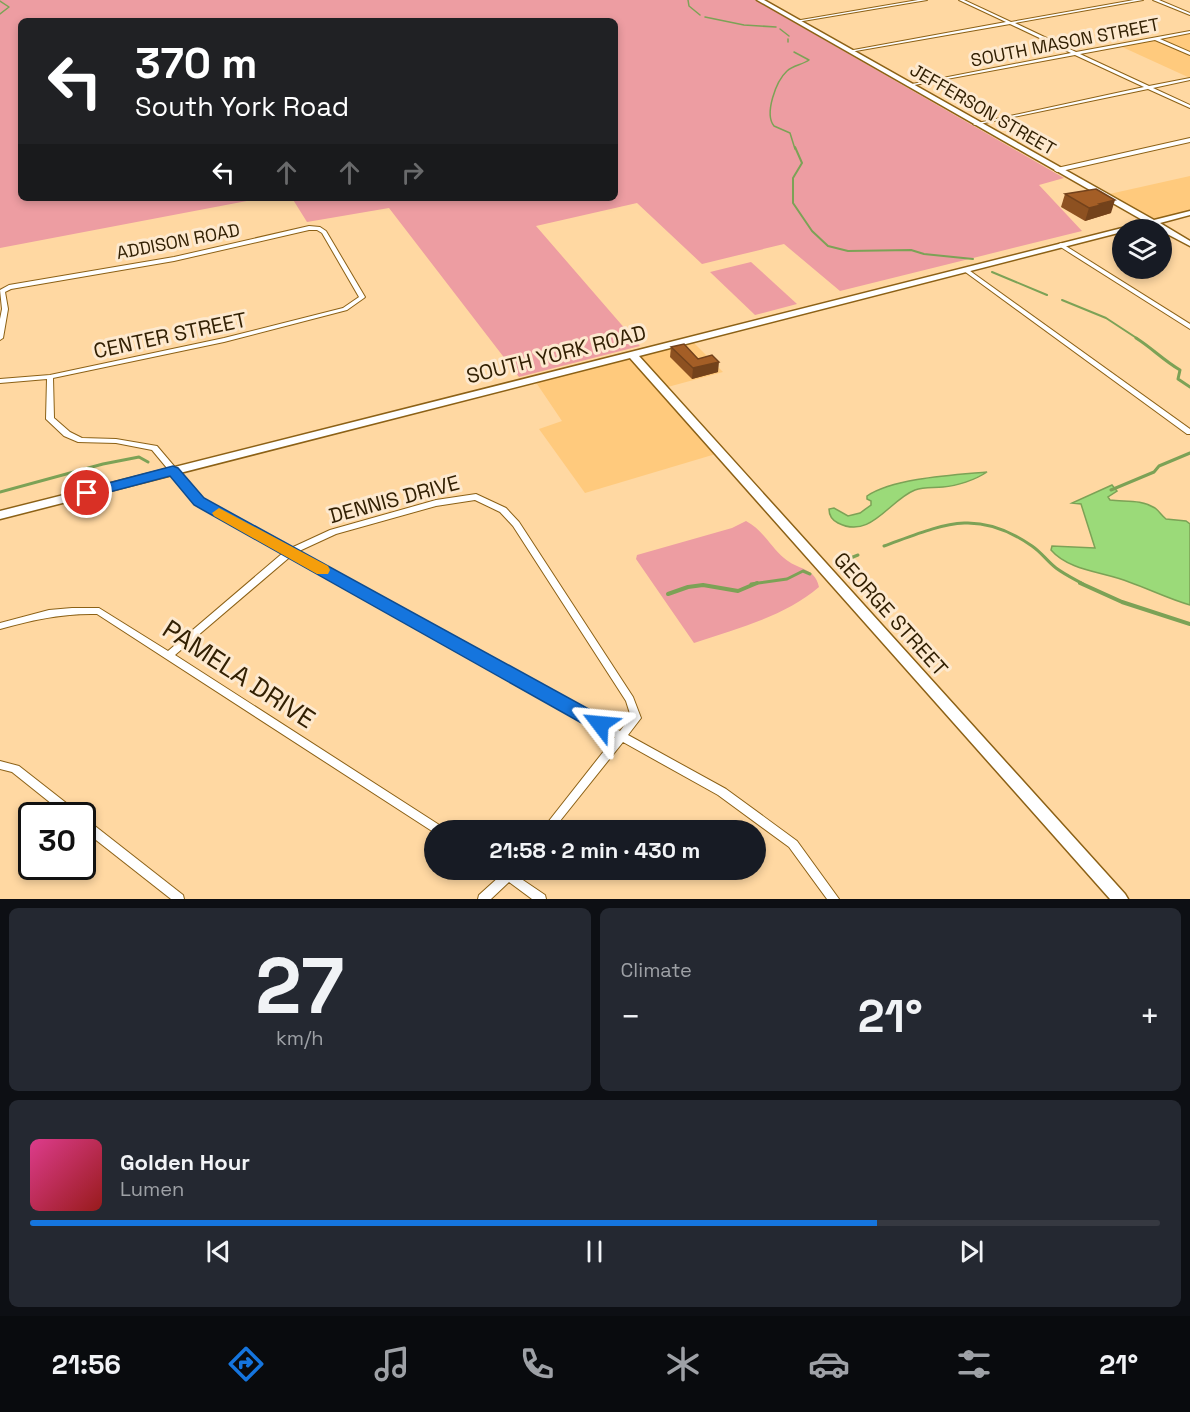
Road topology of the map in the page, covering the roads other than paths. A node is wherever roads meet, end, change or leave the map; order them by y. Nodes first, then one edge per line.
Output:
1 (760, 0) edge
2 (925, 0) edge
3 (961, 0) edge
4 (1141, 0) edge
5 (1155, 0) edge
6 (1190, 14) edge
7 (797, 21) junction
8 (1010, 23) junction
9 (1190, 32) edge
10 (1155, 39) junction
11 (850, 51) junction
12 (1076, 54) junction
13 (1190, 54) edge
14 (1190, 79) edge
15 (909, 85) junction
16 (1148, 88) junction
17 (1190, 107) edge
18 (975, 124) junction
19 (1190, 140) edge
20 (1057, 170) junction
21 (1190, 213) edge
22 (1145, 219) edge
23 (1167, 219) edge
24 (1112, 233) edge
25 (1172, 234) edge
26 (1190, 244) edge
27 (1061, 245) junction
28 (966, 270) junction
29 (345, 309) joint
30 (1190, 327) edge
31 (0, 338) edge
32 (633, 355) junction
33 (50, 377) junction
34 (0, 381) edge
35 (1190, 432) edge
36 (173, 471) junction
37 (0, 515) edge
38 (290, 552) junction
39 (0, 626) edge
40 (169, 655) junction
41 (621, 736) junction
42 (0, 765) edge
43 (57, 802) edge
44 (555, 820) edge
45 (424, 821) edge
46 (96, 833) edge
47 (501, 880) edge
48 (518, 880) edge
49 (179, 899) edge
50 (483, 899) edge
51 (541, 899) edge
52 (834, 899) edge
53 (1120, 899) edge

1 - 7 street, JEFFERSON STREET
2 - 7 street
3 - 8 street
4 - 8 street
5 - 6 street
7 - 11 street, JEFFERSON STREET
8 - 11 street
8 - 12 street
9 - 10 street, SOUTH MASON STREET
10 - 12 street, SOUTH MASON STREET
10 - 13 street
11 - 15 street, JEFFERSON STREET
12 - 15 street, SOUTH MASON STREET
12 - 16 street
14 - 16 street
15 - 18 street, JEFFERSON STREET
16 - 17 street
16 - 18 street
18 - 20 street, JEFFERSON STREET
19 - 20 street
20 - 22 street, JEFFERSON STREET
21 - 23 street, SOUTH YORK ROAD
24 - 27 street, SOUTH YORK ROAD
25 - 26 street, JEFFERSON STREET
27 - 28 street, SOUTH YORK ROAD
27 - 30 street
28 - 32 street, SOUTH YORK ROAD
28 - 35 street
29 - 31 street, ADDISON ROAD
29 - 33 street, CENTER STREET
32 - 36 street, SOUTH YORK ROAD
32 - 53 street, GEORGE STREET
33 - 34 street, CENTER STREET
33 - 36 street
36 - 37 street, SOUTH YORK ROAD
36 - 38 street
38 - 40 street, DENNIS DRIVE
38 - 41 street
38 - 41 street, DENNIS DRIVE
39 - 40 street, PAMELA DRIVE
40 - 45 street, PAMELA DRIVE
41 - 44 street
41 - 52 street
42 - 43 street
46 - 49 street
47 - 50 street
48 - 51 street

